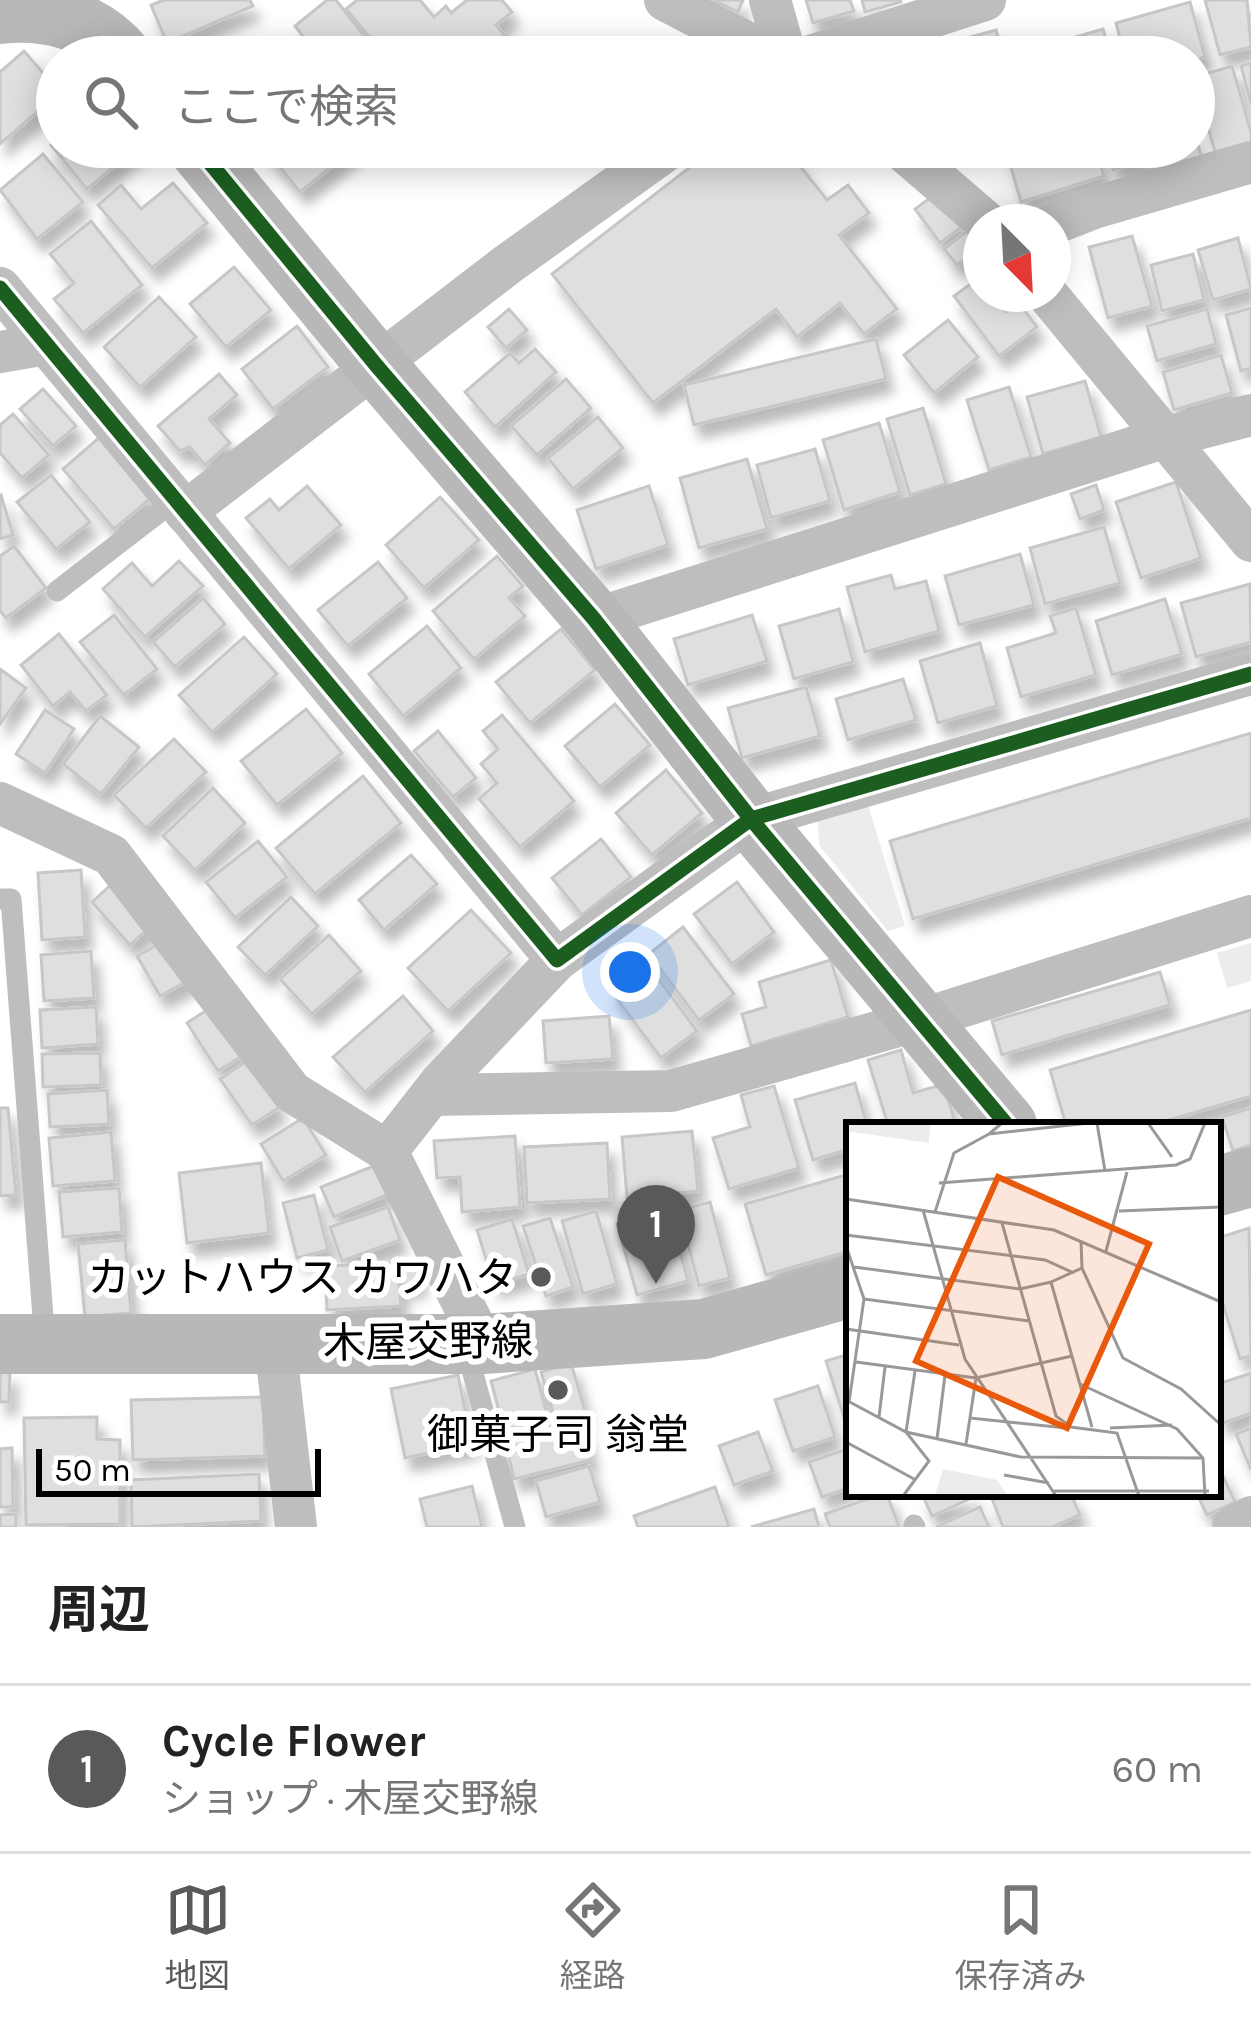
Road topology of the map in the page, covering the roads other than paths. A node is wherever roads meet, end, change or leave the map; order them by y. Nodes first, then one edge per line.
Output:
1 (665, 0) edge
2 (770, 0) edge
3 (985, 0) edge
4 (0, 14) edge
5 (100, 28) edge
6 (734, 36) edge
7 (780, 36) edge
8 (873, 36) edge
9 (1251, 162) edge
10 (214, 168) edge
11 (643, 168) edge
12 (923, 168) edge
13 (965, 204) edge
14 (1071, 217) edge
15 (0, 288) edge
16 (1062, 312) edge
17 (46, 344) junction
18 (0, 352) edge
19 (376, 365) junction
20 (1251, 415) edge
21 (1163, 438) junction
22 (180, 506) junction
23 (1251, 541) edge
24 (57, 591) dead end
25 (594, 619) junction
26 (1251, 674) edge
27 (0, 803) edge
28 (751, 819) junction
29 (0, 899) edge
30 (1251, 916) edge
31 (557, 960) junction
32 (919, 1020) junction
33 (431, 1095) junction
34 (1004, 1122) edge
35 (387, 1151) junction
36 (1251, 1177) edge
37 (1221, 1185) edge
38 (846, 1289) edge
39 (275, 1343) junction
40 (22, 1344) edge
41 (474, 1344) junction
42 (1251, 1517) edge
43 (296, 1527) edge
44 (515, 1527) edge
45 (1233, 1527) edge

1 - 6 street
2 - 7 street
3 - 8 street
4 - 5 street
9 - 14 street
10 - 19 street
11 - 19 street
12 - 13 street
15 - 17 street
16 - 21 street
17 - 18 street
17 - 22 street
19 - 22 street
19 - 25 street
20 - 21 street
21 - 23 street
21 - 25 street
22 - 24 lane
22 - 31 street
25 - 28 street
26 - 28 street
27 - 35 street
28 - 31 street
28 - 32 street
29 - 40 lane
30 - 32 street
31 - 33 street
32 - 33 street
32 - 34 street
33 - 35 street
35 - 41 street
36 - 37 street
38 - 41 street, 木屋交野線
39 - 40 street, 木屋交野線
39 - 41 street, 木屋交野線
39 - 43 street
41 - 44 lane
42 - 45 street

